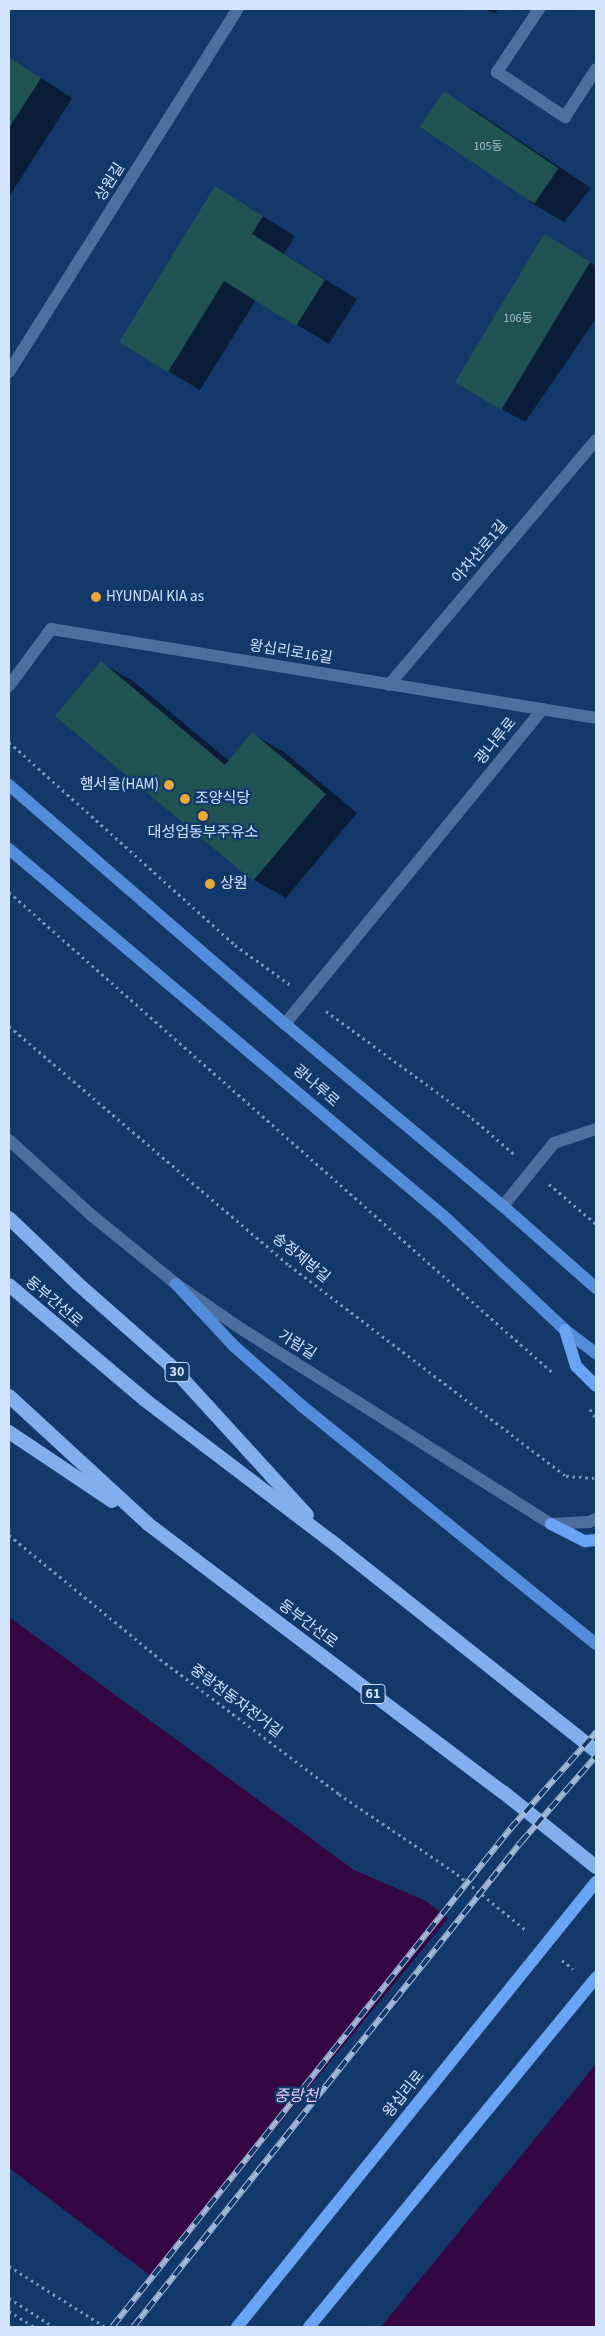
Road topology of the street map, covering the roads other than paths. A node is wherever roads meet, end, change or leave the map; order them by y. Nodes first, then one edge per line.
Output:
1 (238, 9) edge
2 (539, 9) edge
3 (596, 69) edge
4 (9, 372) edge
5 (596, 440) edge
6 (389, 684) junction
7 (9, 686) edge
8 (543, 710) junction
9 (596, 718) edge
10 (9, 785) edge
11 (9, 849) edge
12 (285, 1024) junction
13 (596, 1128) edge
14 (9, 1140) edge
15 (503, 1206) junction
16 (9, 1218) edge
17 (176, 1284) junction
18 (9, 1285) edge
19 (596, 1288) edge
20 (565, 1330) junction
21 (596, 1352) edge
22 (596, 1386) edge
23 (9, 1396) edge
24 (9, 1432) edge
25 (596, 1519) edge
26 (148, 1524) junction
27 (551, 1524) junction
28 (596, 1540) edge
29 (331, 1541) junction
30 (596, 1644) edge
31 (596, 1751) edge
32 (596, 1867) edge
33 (596, 1882) edge
34 (596, 1977) edge
35 (237, 2327) edge
36 (309, 2327) edge

1 - 4 street, 상원길
2 - 3 street
5 - 6 street, 아차산로1길
6 - 7 street, 왕십리로16길
6 - 8 street, 왕십리로16길
8 - 9 street, 왕십리로16길
8 - 12 street, 광나루로
10 - 12 main road, 광나루로
11 - 20 main road, 광나루로
12 - 15 main road, 광나루로
13 - 15 street
14 - 17 street, 가람길
15 - 19 main road, 광나루로
16 - 29 highway, 30
17 - 27 street, 가람길
17 - 30 main road
18 - 29 highway, 동부간선로
20 - 21 main road, 광나루로
20 - 22 main road
23 - 26 highway, 동부간선로 / 61
24 - 26 highway
25 - 27 street
26 - 32 highway, 동부간선로 / 61
27 - 28 main road
29 - 31 highway, 동부간선로
33 - 35 main road, 왕십리로, bridge
34 - 36 main road, bridge

